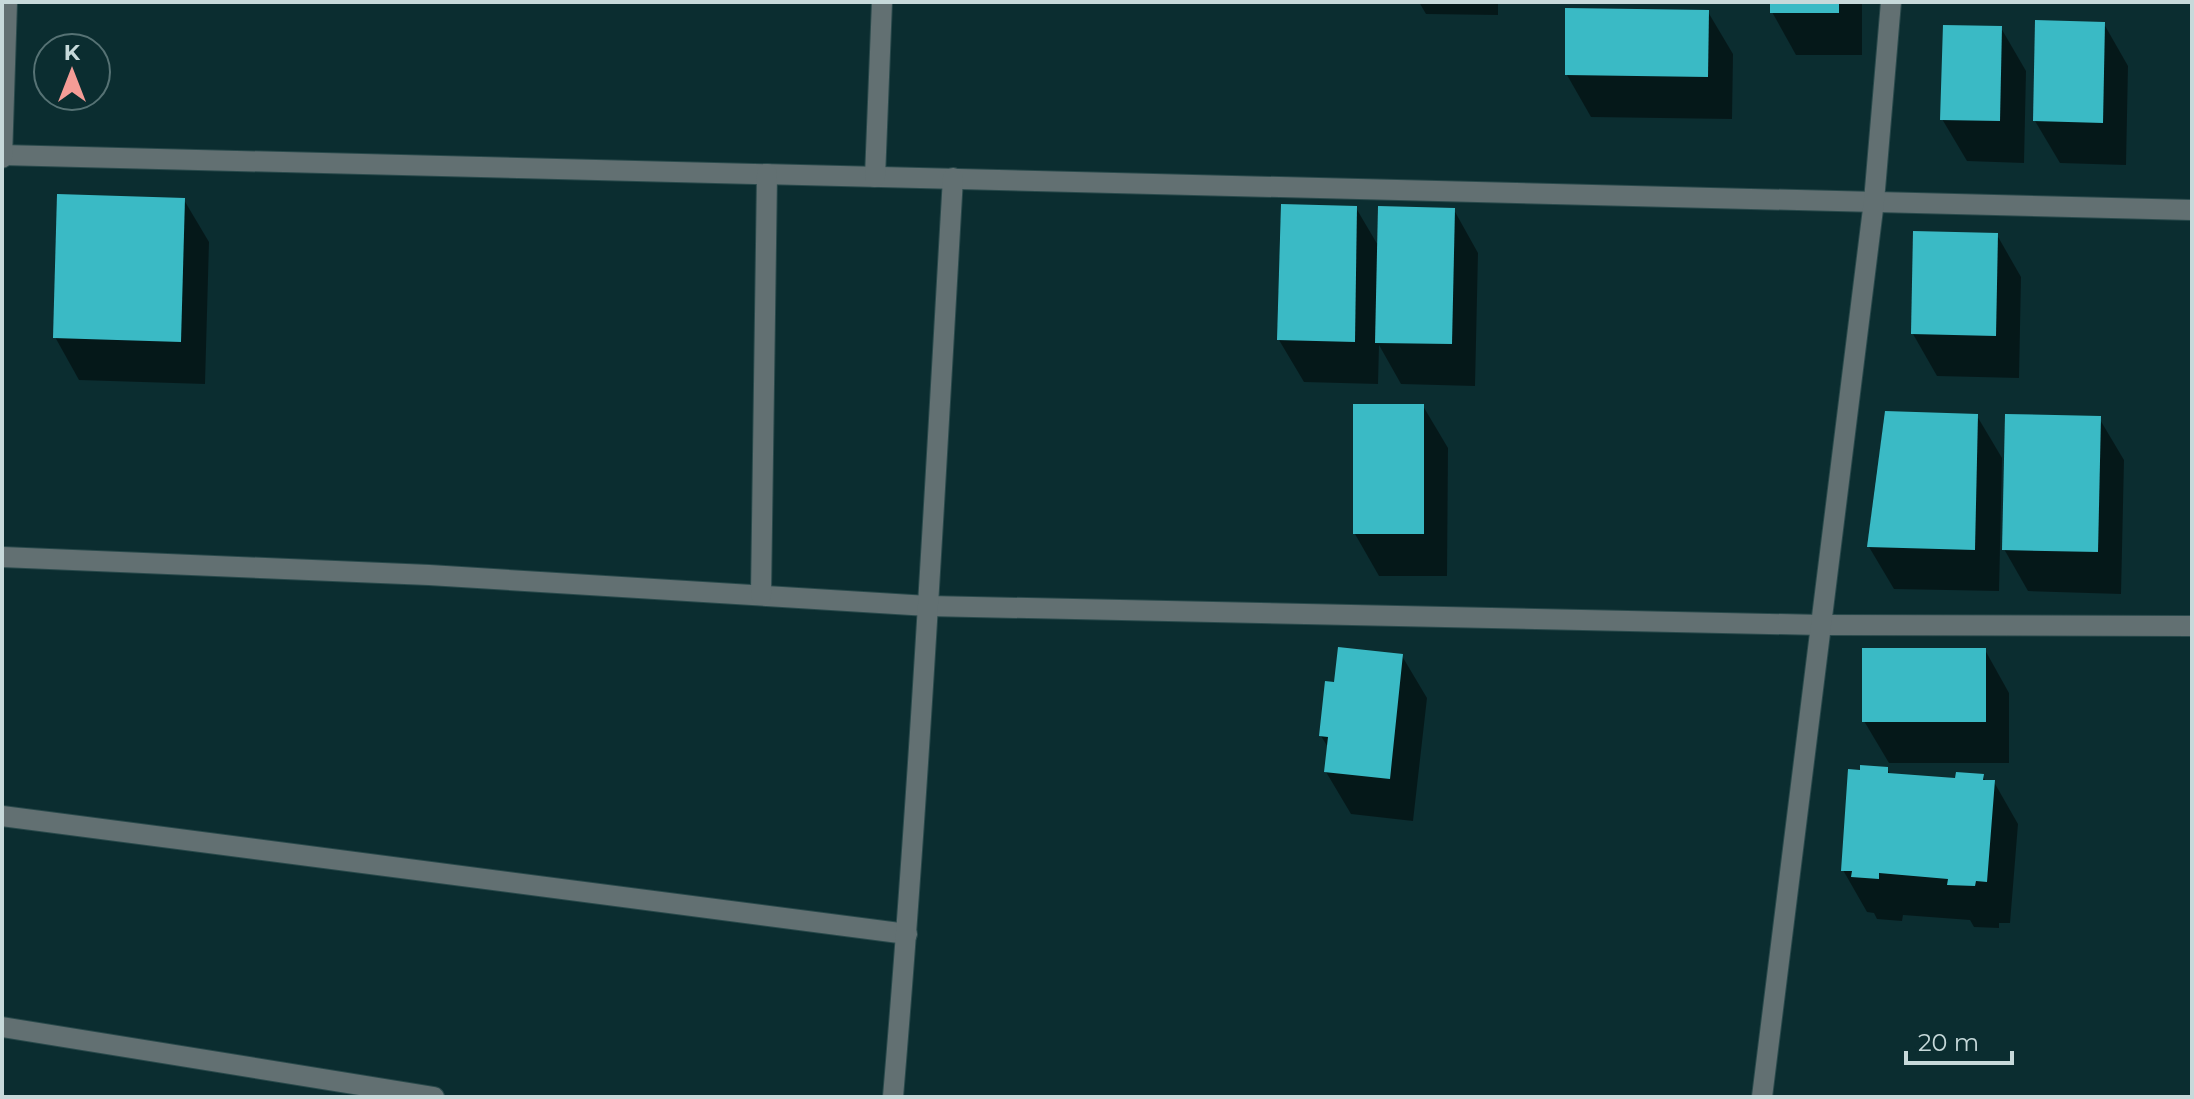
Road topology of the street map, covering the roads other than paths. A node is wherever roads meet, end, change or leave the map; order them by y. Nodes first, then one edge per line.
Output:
1 (7, 2) edge
2 (882, 2) edge
3 (1891, 2) edge
4 (2, 156) edge
5 (767, 174) junction
6 (875, 177) junction
7 (953, 178) junction
8 (1874, 201) junction
9 (2192, 210) edge
10 (2, 557) edge
11 (761, 595) junction
12 (928, 606) junction
13 (1821, 625) junction
14 (2192, 626) edge
15 (2, 816) edge
16 (907, 934) junction
17 (2, 1027) edge
18 (434, 1097) edge
19 (893, 1097) edge
20 (1762, 1097) edge

1 - 4 street
2 - 6 street
3 - 8 street
4 - 5 street
5 - 6 street
5 - 11 street
6 - 7 street
7 - 8 street
7 - 12 street
8 - 9 street
8 - 13 street
10 - 11 street
11 - 12 street
12 - 13 street
12 - 16 street
13 - 14 street
13 - 20 street
15 - 16 street
16 - 19 street
17 - 18 street

